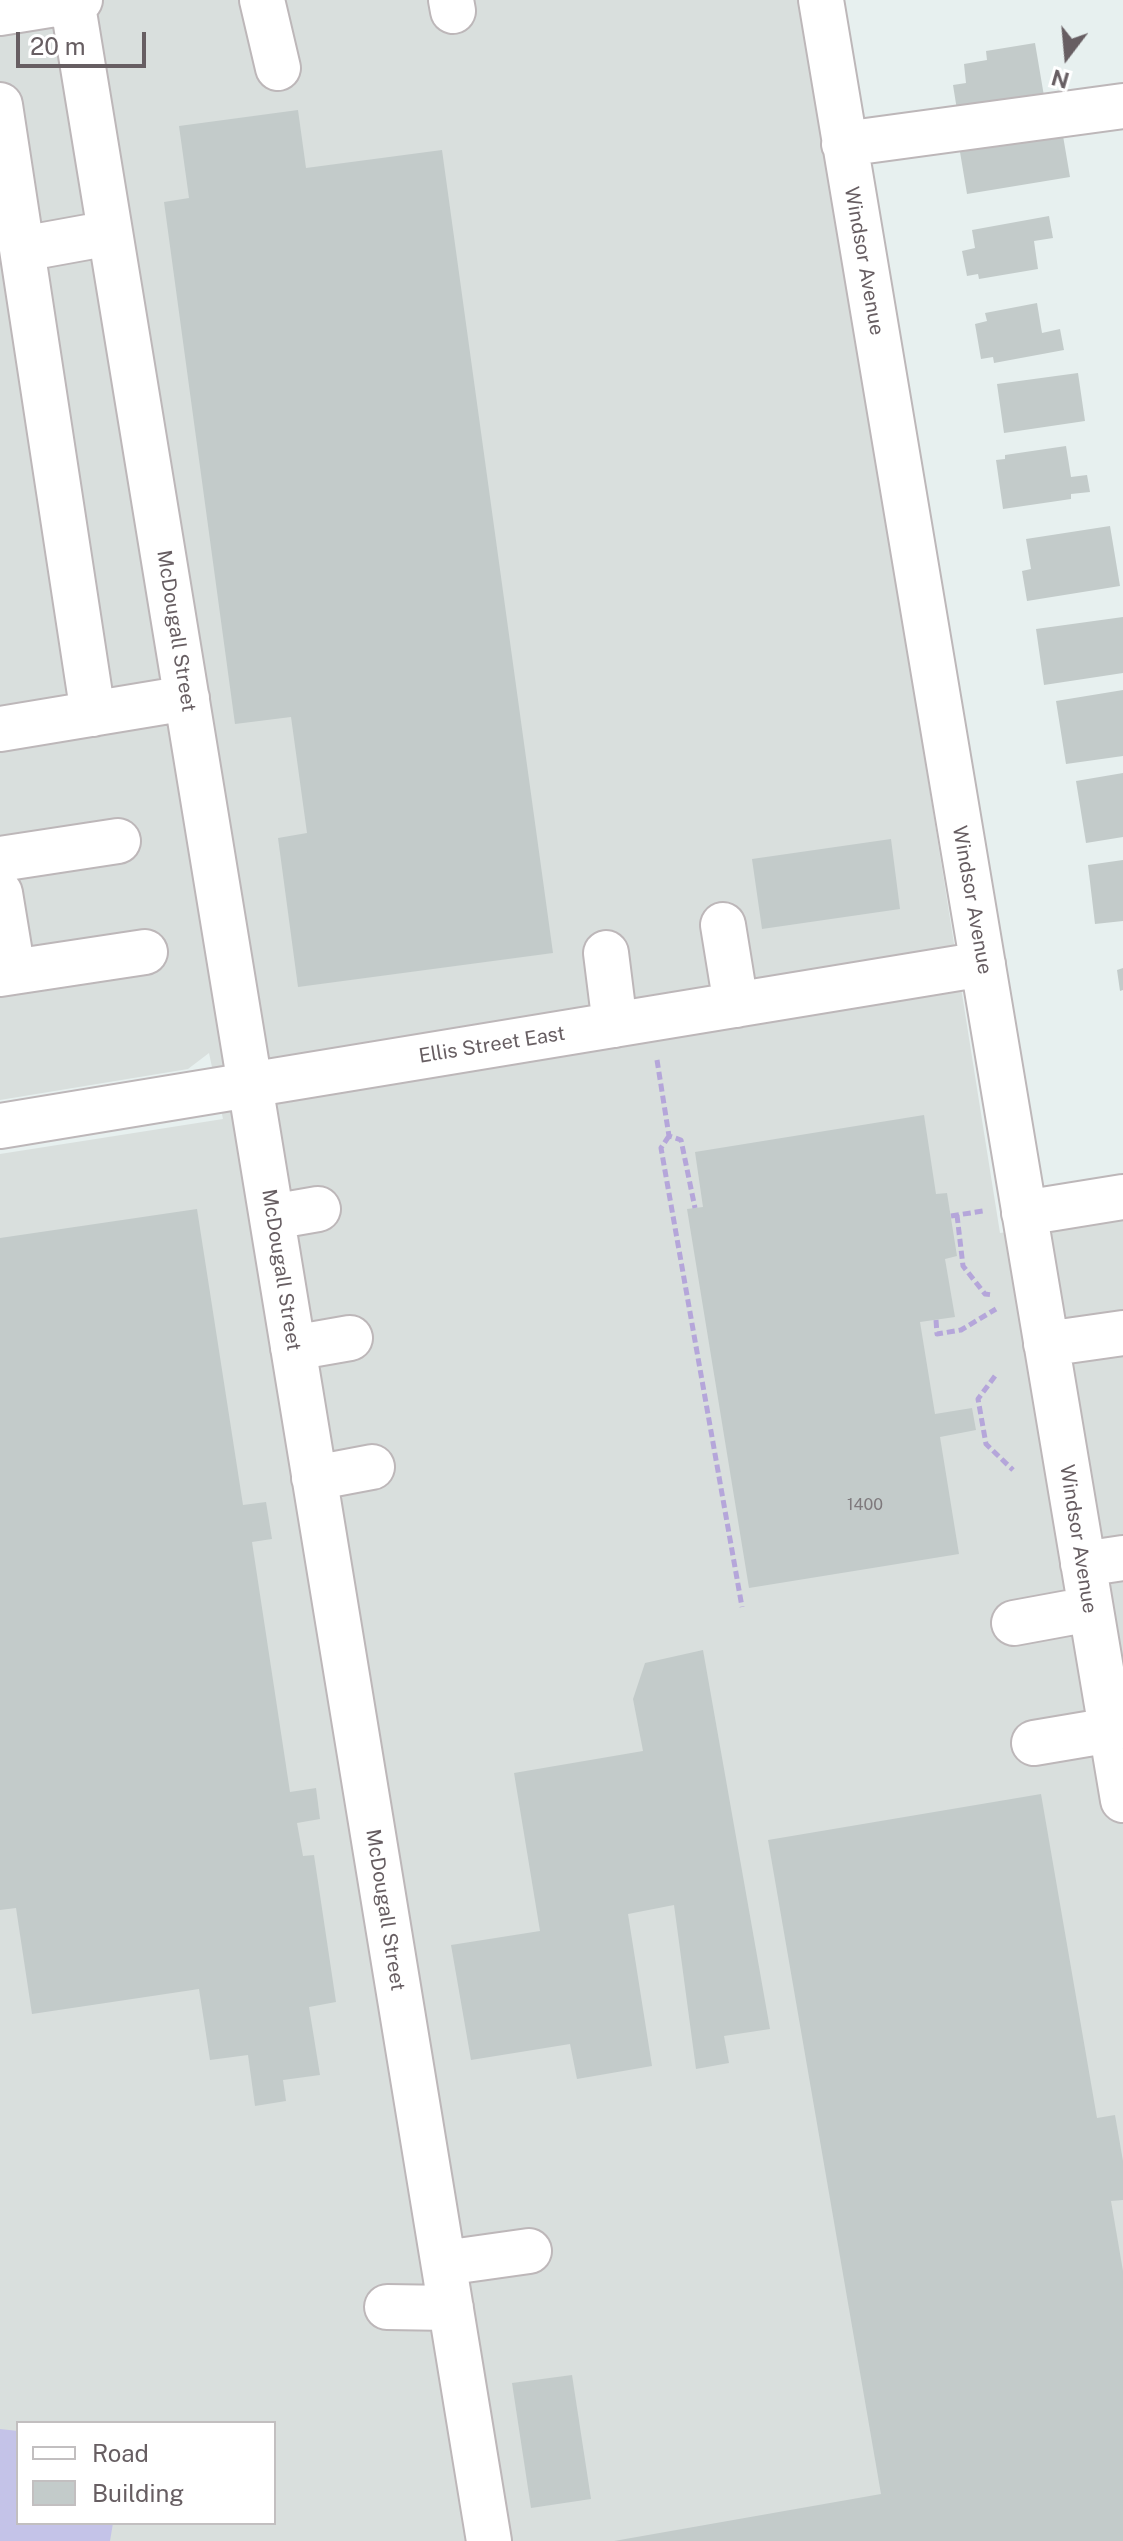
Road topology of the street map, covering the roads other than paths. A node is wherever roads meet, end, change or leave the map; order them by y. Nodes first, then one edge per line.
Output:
1 (75, 0) edge
2 (262, 0) edge
3 (821, 0) edge
4 (0, 13) edge
5 (278, 68) dead end
6 (0, 105) edge
7 (1123, 106) edge
8 (844, 144) junction
9 (110, 233) junction
10 (22, 249) junction
11 (187, 698) junction
12 (93, 714) junction
13 (0, 729) edge
14 (118, 841) dead end
15 (0, 859) edge
16 (0, 893) edge
17 (723, 925) dead end
18 (145, 952) dead end
19 (606, 953) dead end
20 (983, 964) junction
21 (6, 973) edge
22 (736, 1005) junction
23 (615, 1025) junction
24 (250, 1085) junction
25 (0, 1126) edge
26 (1123, 1197) edge
27 (318, 1209) dead end
28 (1008, 1211) junction
29 (272, 1217) junction
30 (1123, 1333) edge
31 (350, 1338) dead end
32 (1046, 1344) junction
33 (293, 1348) junction
34 (372, 1467) dead end
35 (314, 1478) junction
36 (1103, 1561) edge
37 (1090, 1609) junction
38 (1014, 1623) dead end
39 (1113, 1711) edge
40 (1034, 1743) dead end
41 (1123, 1800) edge
42 (529, 2251) dead end
43 (444, 2263) junction
44 (387, 2307) dead end
45 (451, 2308) junction
46 (489, 2541) edge

1 - 4 street
1 - 9 street, McDougall Street
2 - 5 street
3 - 8 street, Windsor Avenue
6 - 10 street
7 - 8 street
8 - 20 street, Windsor Avenue
9 - 10 street
9 - 11 street, McDougall Street
10 - 12 street
11 - 12 street
11 - 24 street, McDougall Street
12 - 13 street
14 - 15 street
16 - 21 street
17 - 22 street
18 - 21 street
19 - 23 street
20 - 22 street, Ellis Street East
20 - 28 street, Windsor Avenue
22 - 23 street, Ellis Street East
23 - 24 street, Ellis Street East
24 - 25 street, Ellis Street East
24 - 29 street, McDougall Street
26 - 28 street
27 - 29 street
28 - 32 street, Windsor Avenue
29 - 33 street, McDougall Street
30 - 32 street
31 - 33 street
32 - 36 street, Windsor Avenue
33 - 35 street, McDougall Street
34 - 35 street
35 - 43 street, McDougall Street
36 - 37 street, Windsor Avenue
37 - 38 street
37 - 39 street, Windsor Avenue
39 - 40 street
39 - 41 street, Windsor Avenue
42 - 43 street
43 - 45 street, McDougall Street
44 - 45 street
45 - 46 street, McDougall Street

